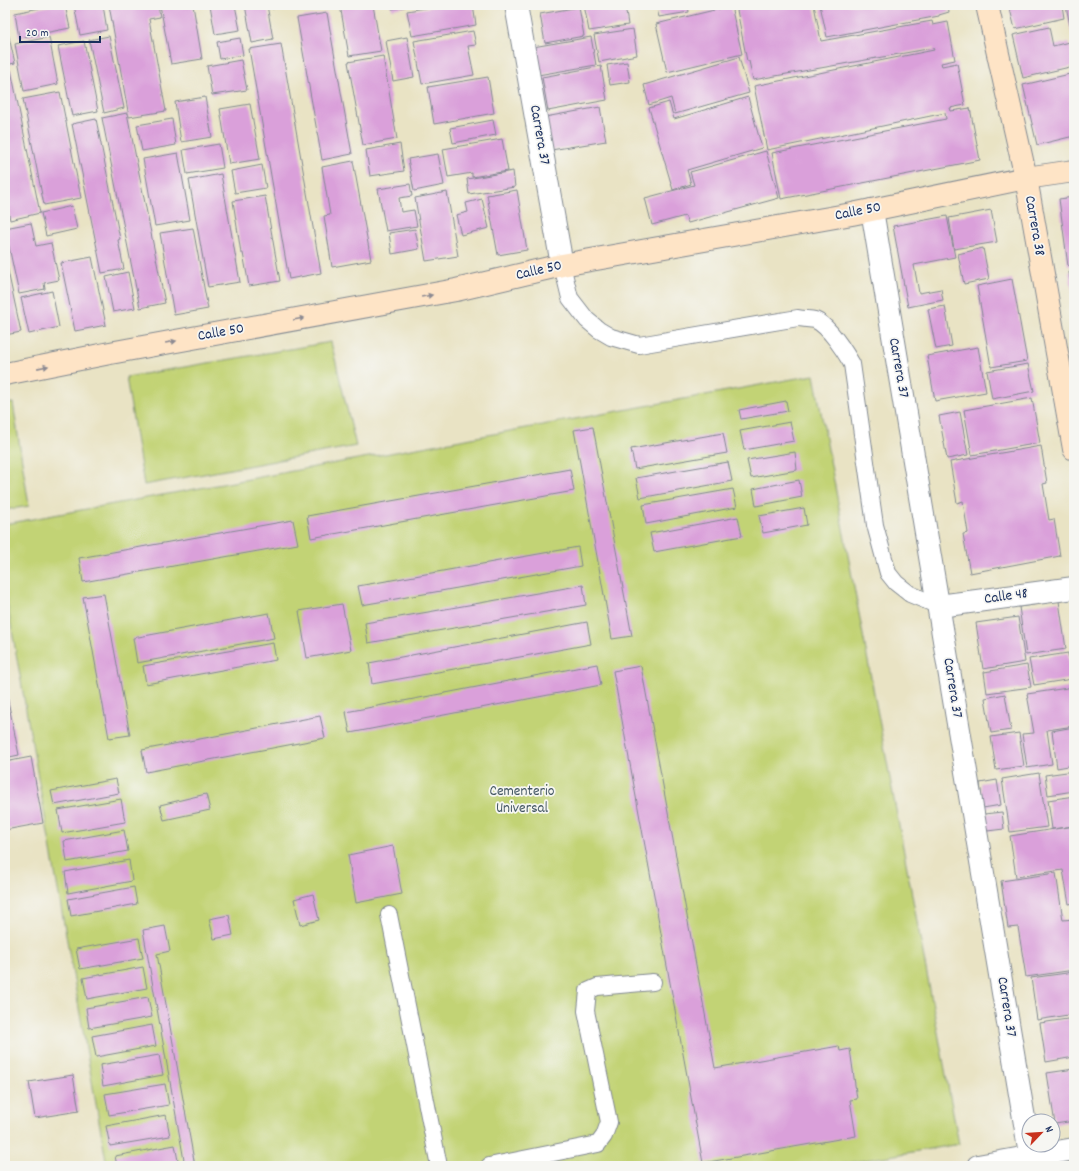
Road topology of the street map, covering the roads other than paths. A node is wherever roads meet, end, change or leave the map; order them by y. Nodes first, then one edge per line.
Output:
1 (516, 5) edge
2 (988, 5) edge
3 (1074, 171) edge
4 (1026, 178) junction
5 (872, 210) junction
6 (562, 265) junction
7 (5, 374) edge
8 (1074, 449) edge
9 (1074, 588) edge
10 (938, 606) junction
11 (388, 915) dead end
12 (652, 982) dead end
13 (1074, 1149) edge
14 (1031, 1161) edge
15 (439, 1166) edge
16 (489, 1166) edge
17 (978, 1166) edge

1 - 6 street, Carrera 37
2 - 4 street, Carrera 38
3 - 4 street, Calle 50
4 - 5 street, Calle 50
4 - 8 street, Carrera 38
5 - 6 street, Calle 50
5 - 10 street, Carrera 37
7 -> 6 street, Calle 50
6 - 10 lane
9 - 10 street, Calle 48
10 - 14 street, Carrera 37
11 - 15 lane
12 - 16 lane
13 - 14 street
14 - 17 street

